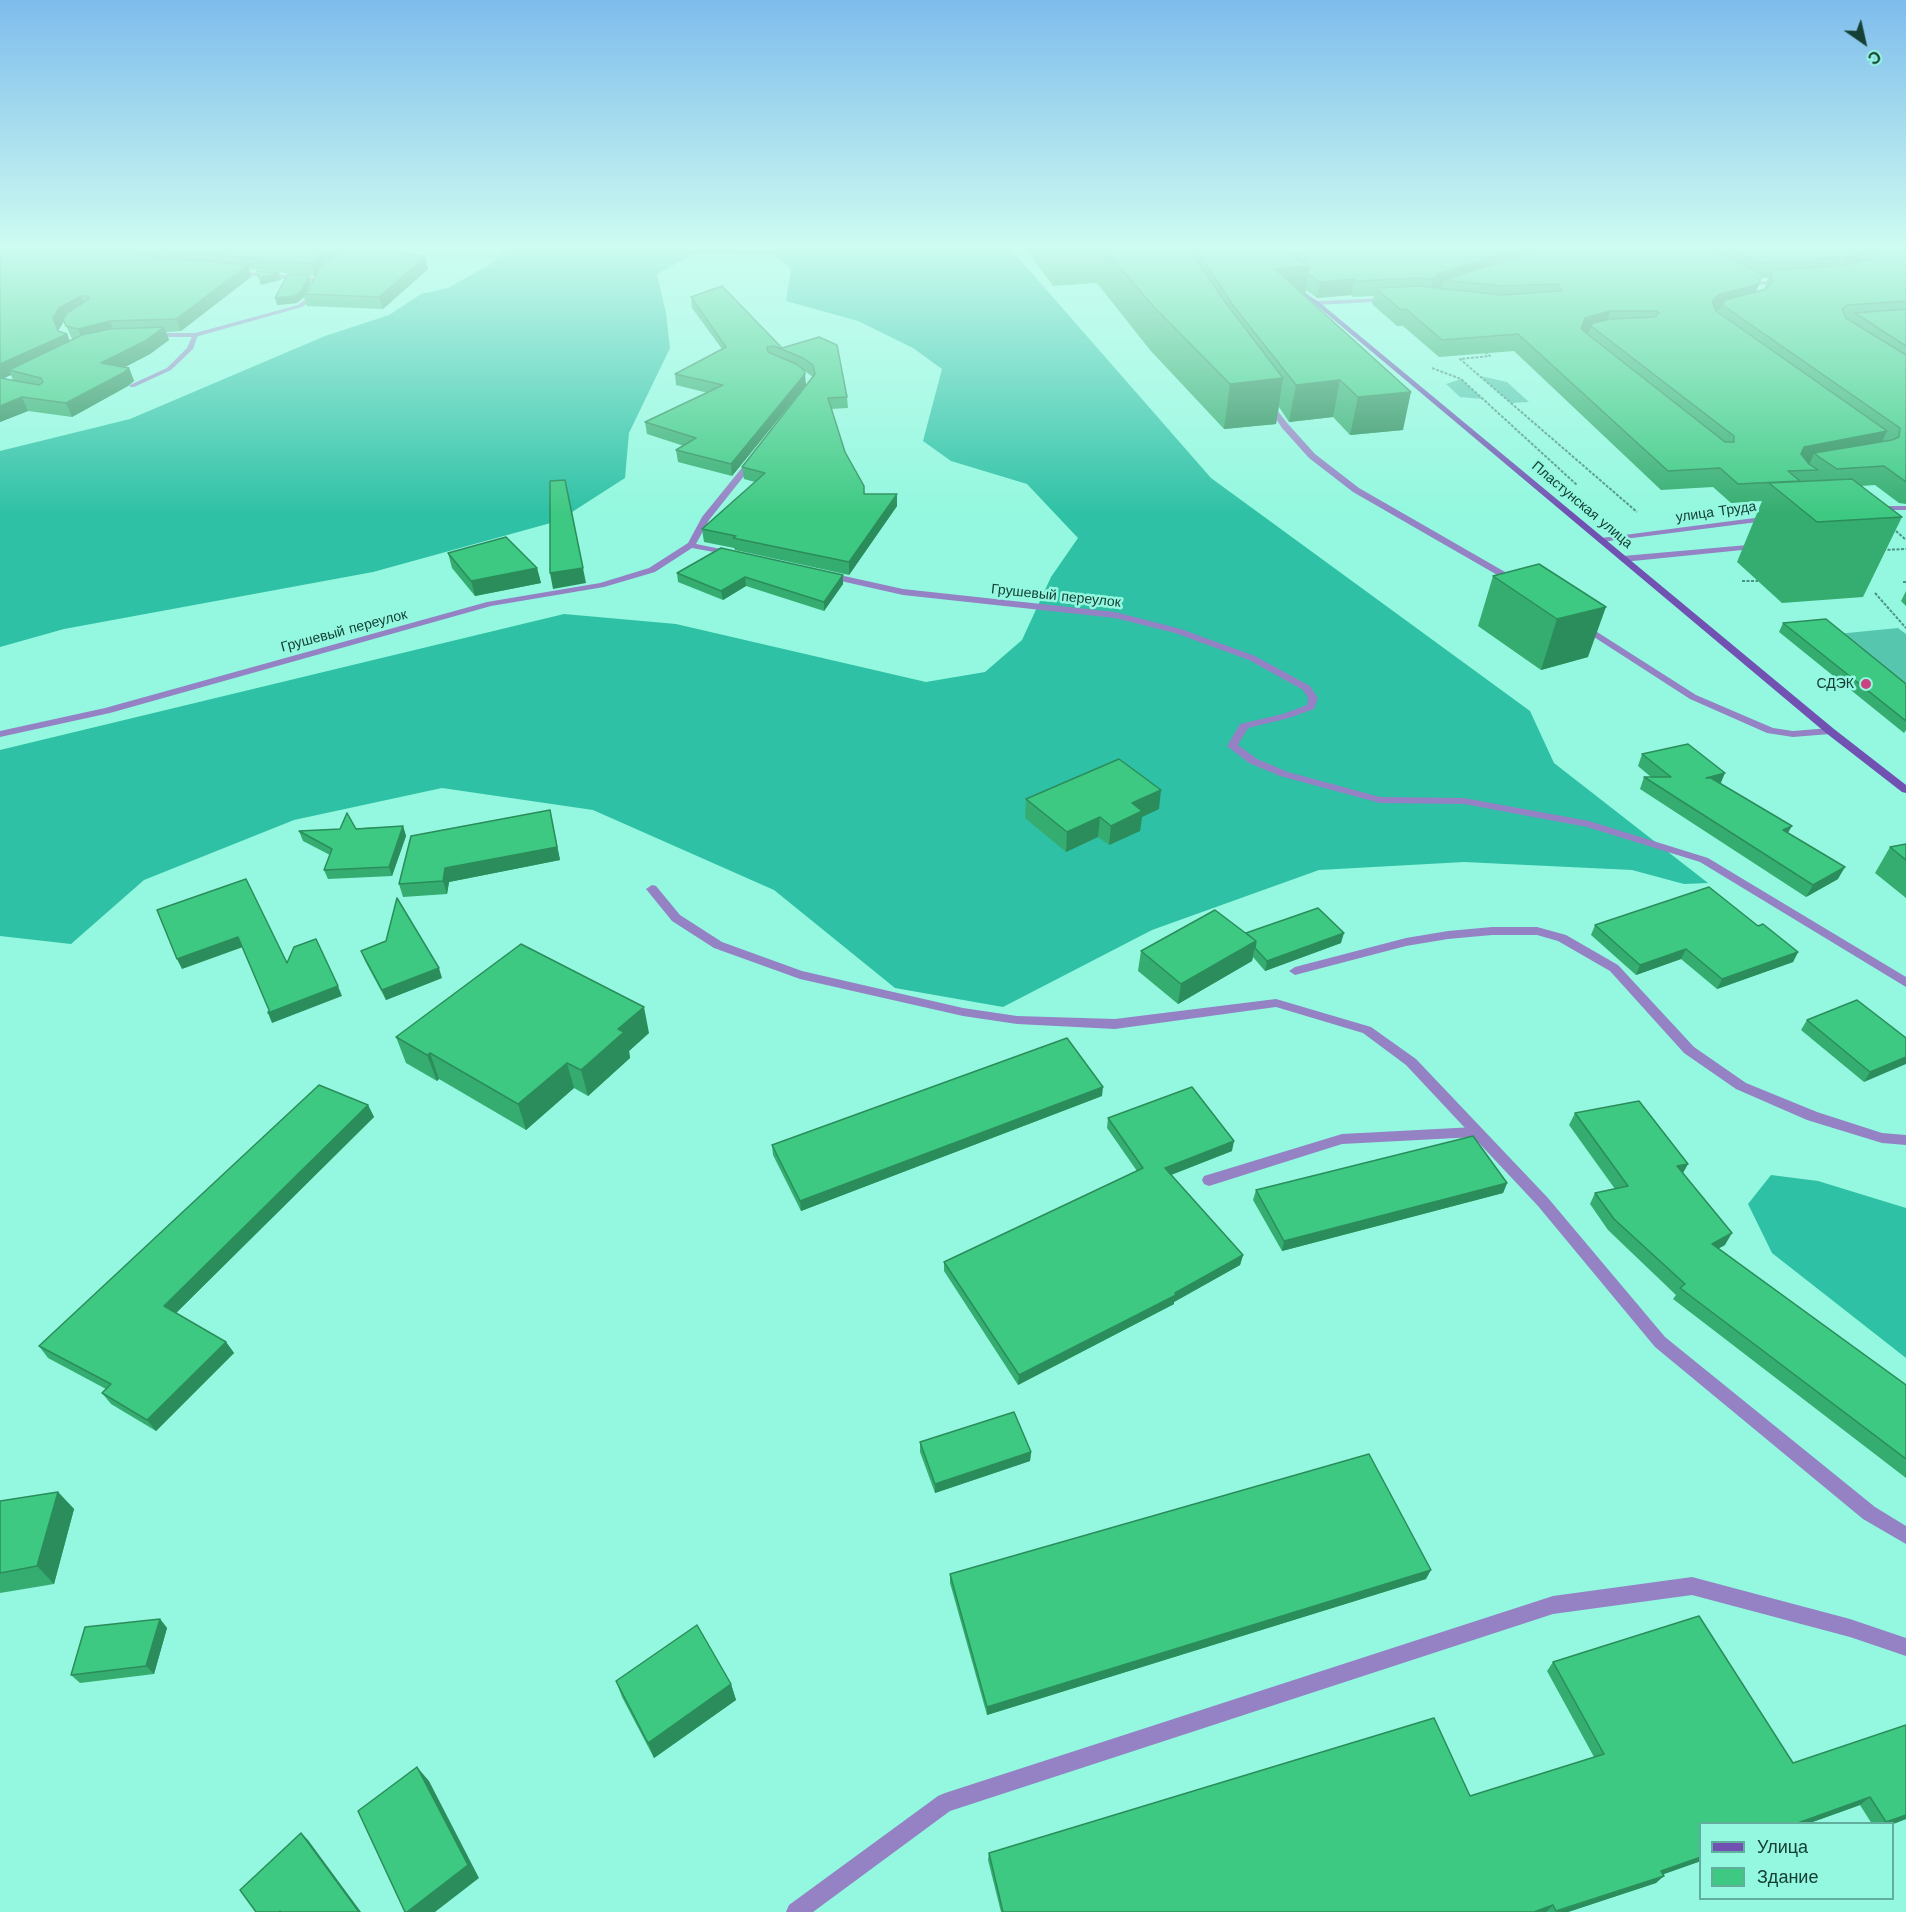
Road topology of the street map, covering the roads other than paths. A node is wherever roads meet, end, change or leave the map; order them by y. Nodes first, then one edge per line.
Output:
1 (195, 336) edge
2 (1357, 336) edge
3 (132, 386) dead end
4 (1261, 392) edge
5 (757, 455) edge
6 (1906, 508) edge
7 (1866, 509) edge
8 (1780, 516) dead end
9 (1602, 540) junction
10 (691, 545) junction
11 (1767, 546) dead end
12 (747, 557) edge
13 (1623, 559) junction
14 (813, 572) edge
15 (1526, 589) edge
16 (1575, 620) edge
17 (1830, 731) junction
18 (0, 734) edge
19 (1906, 790) edge
20 (652, 889) dead end
21 (1295, 971) dead end
22 (1906, 983) edge
23 (1475, 1132) junction
24 (1906, 1140) edge
25 (1209, 1180) dead end
26 (1906, 1536) edge
27 (1906, 1647) edge
28 (796, 1912) edge

1 - 3 street
2 - 9 main road, Пластунская улица
4 - 15 street
5 - 10 street, Грушевый переулок
6 - 7 street
8 - 9 street, улица Труда
9 - 13 main road, Пластунская улица
10 - 12 street
10 - 18 street, Грушевый переулок
11 - 13 street
13 - 17 main road, Пластунская улица
14 - 22 street, Грушевый переулок
16 - 17 street
17 - 19 main road, Пластунская улица
20 - 23 street
21 - 24 street
23 - 25 street
23 - 26 street
27 - 28 street

